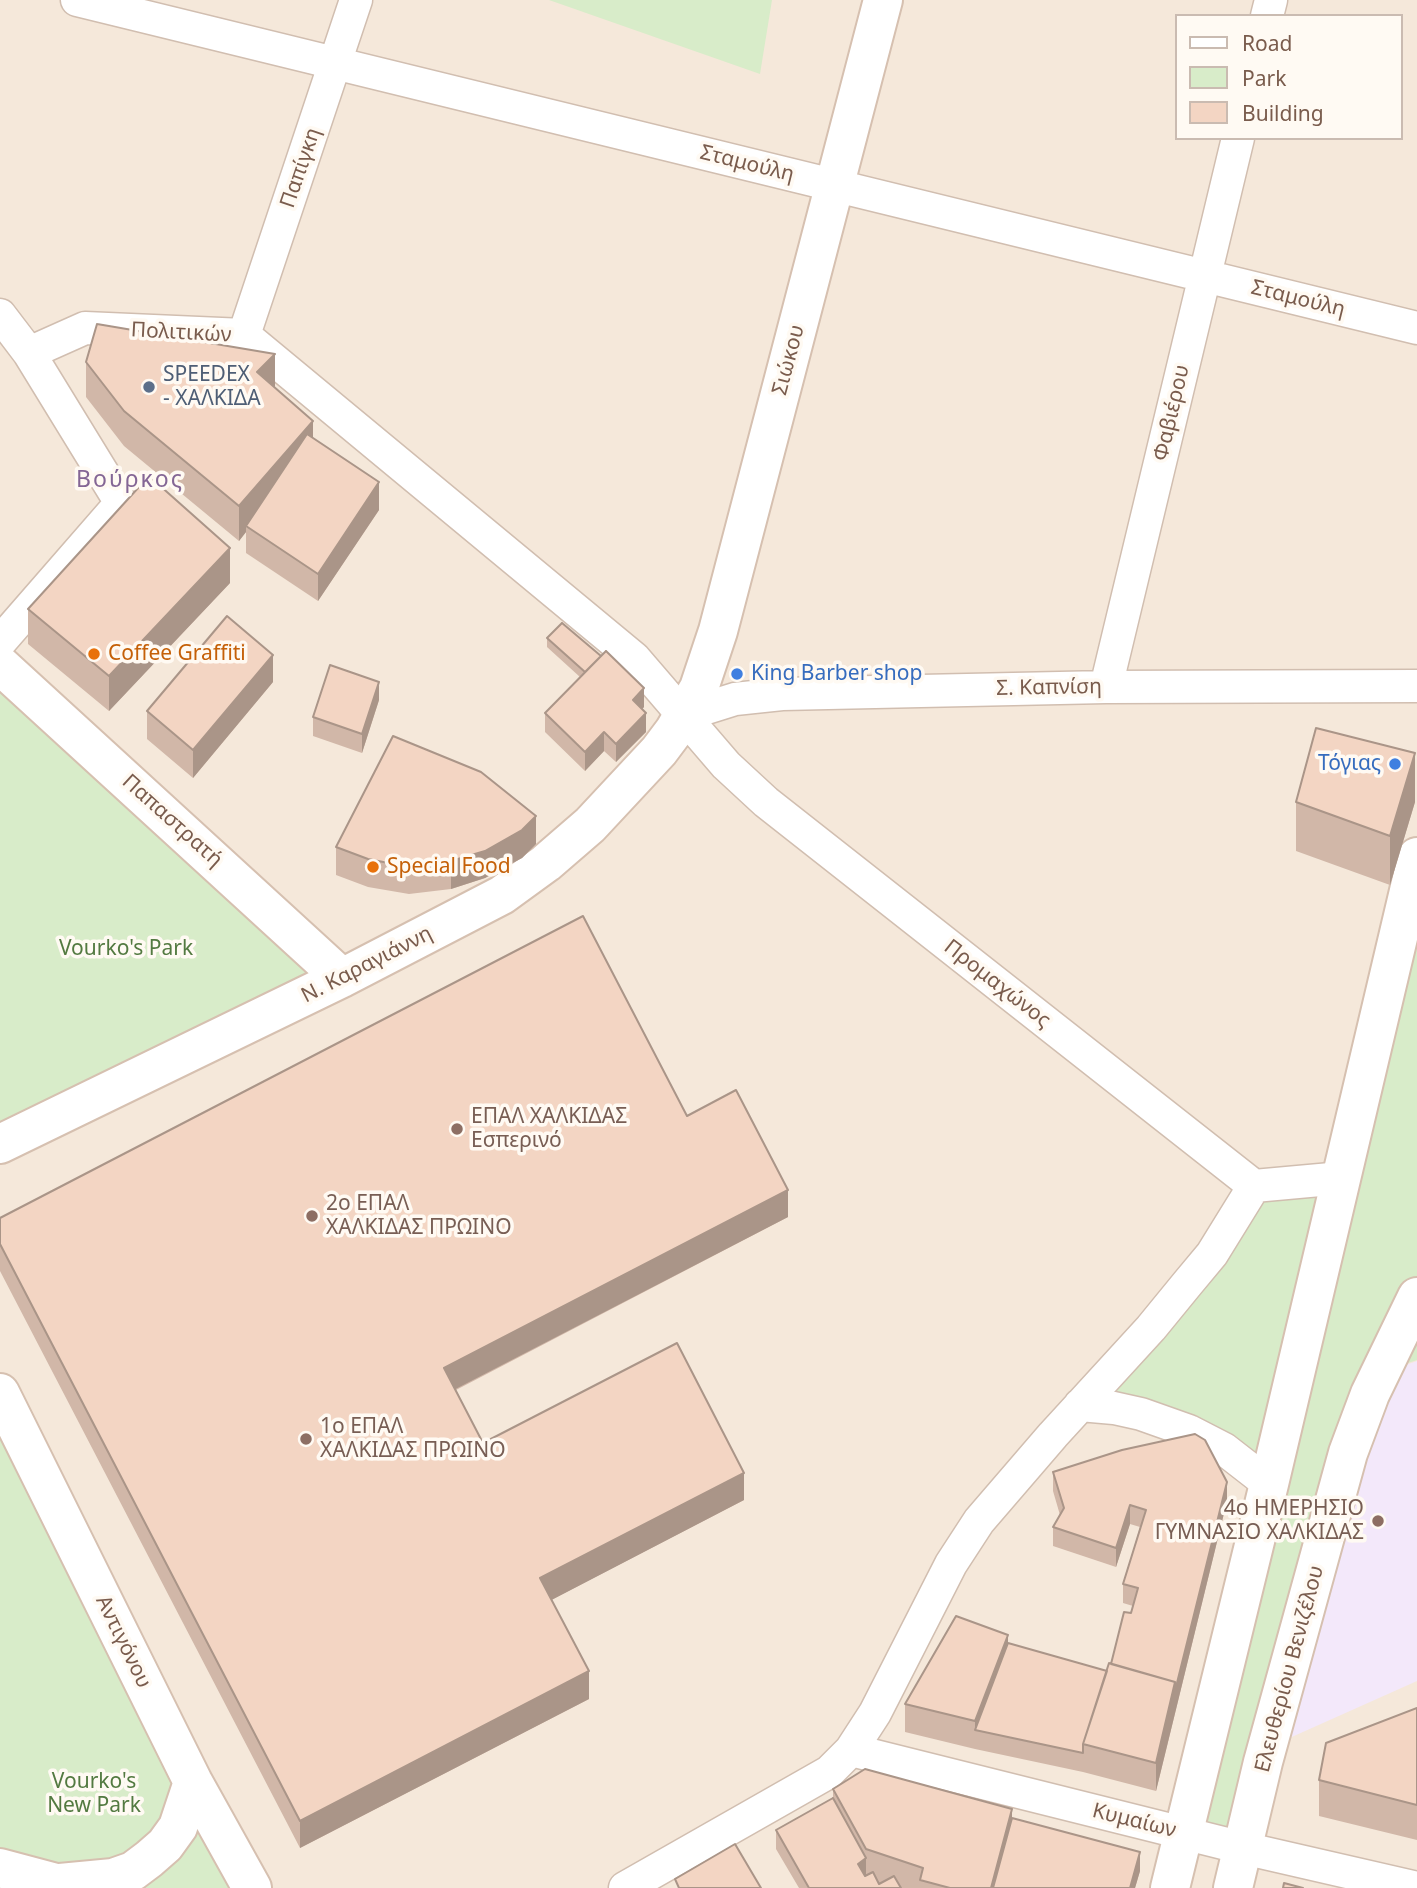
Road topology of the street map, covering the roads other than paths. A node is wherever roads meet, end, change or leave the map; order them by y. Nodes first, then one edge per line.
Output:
1 (77, 0) edge
2 (356, 0) edge
3 (883, 0) edge
4 (336, 63) junction
5 (1238, 140) edge
6 (835, 186) junction
7 (1205, 276) junction
8 (0, 316) edge
9 (1417, 328) edge
10 (244, 335) junction
11 (29, 353) junction
12 (0, 642) edge
13 (0, 665) edge
14 (1417, 686) edge
15 (1106, 687) junction
16 (684, 715) junction
17 (1412, 847) edge
18 (342, 978) junction
19 (0, 1144) edge
20 (1342, 1178) junction
21 (1254, 1186) junction
22 (1417, 1297) edge
23 (0, 1393) edge
24 (1080, 1405) junction
25 (1269, 1484) junction
26 (851, 1750) junction
27 (192, 1782) junction
28 (1183, 1833) junction
29 (1243, 1848) junction
30 (0, 1868) edge
31 (68, 1885) edge
32 (252, 1888) edge
33 (625, 1888) edge
34 (1170, 1888) edge
35 (1233, 1888) edge
36 (1417, 1888) edge

1 - 4 street, Σταμούλη
2 - 4 street, Παπίγκη
3 - 6 street, Σιώκου
4 - 6 street, Σταμούλη
4 - 10 street, Παπίγκη
5 - 7 street, Φαβιέρου
6 - 7 street, Σταμούλη
6 - 16 street, Σιώκου
7 - 9 street, Σταμούλη
7 - 15 street, Φαβιέρου
8 - 11 street
10 - 11 street, Πολιτικών
10 - 16 street, Πολιτικών
11 - 12 street
13 - 18 street, Παπαστρατή
14 - 15 street, Σ. Καπνίση
15 - 16 street, Σ. Καπνίση
16 - 18 street, Ν. Καραγιάννη
16 - 21 street, Προμαχώνος
17 - 20 street
18 - 19 street, Ν. Καραγιάννη
20 - 21 street
20 - 25 street
21 - 24 street
22 - 29 street, Ελευθερίου Βενιζέλου
23 - 27 street, Αντιγόνου
24 - 25 street
24 - 26 street
25 - 28 street
26 - 28 street, Κυμαίων
26 - 33 street
27 - 31 street
27 - 32 street, Αντιγόνου
28 - 29 street, Κυμαίων
28 - 34 street
29 - 35 street, Ελευθερίου Βενιζέλου
29 - 36 street, Κυμαίων
30 - 31 street

